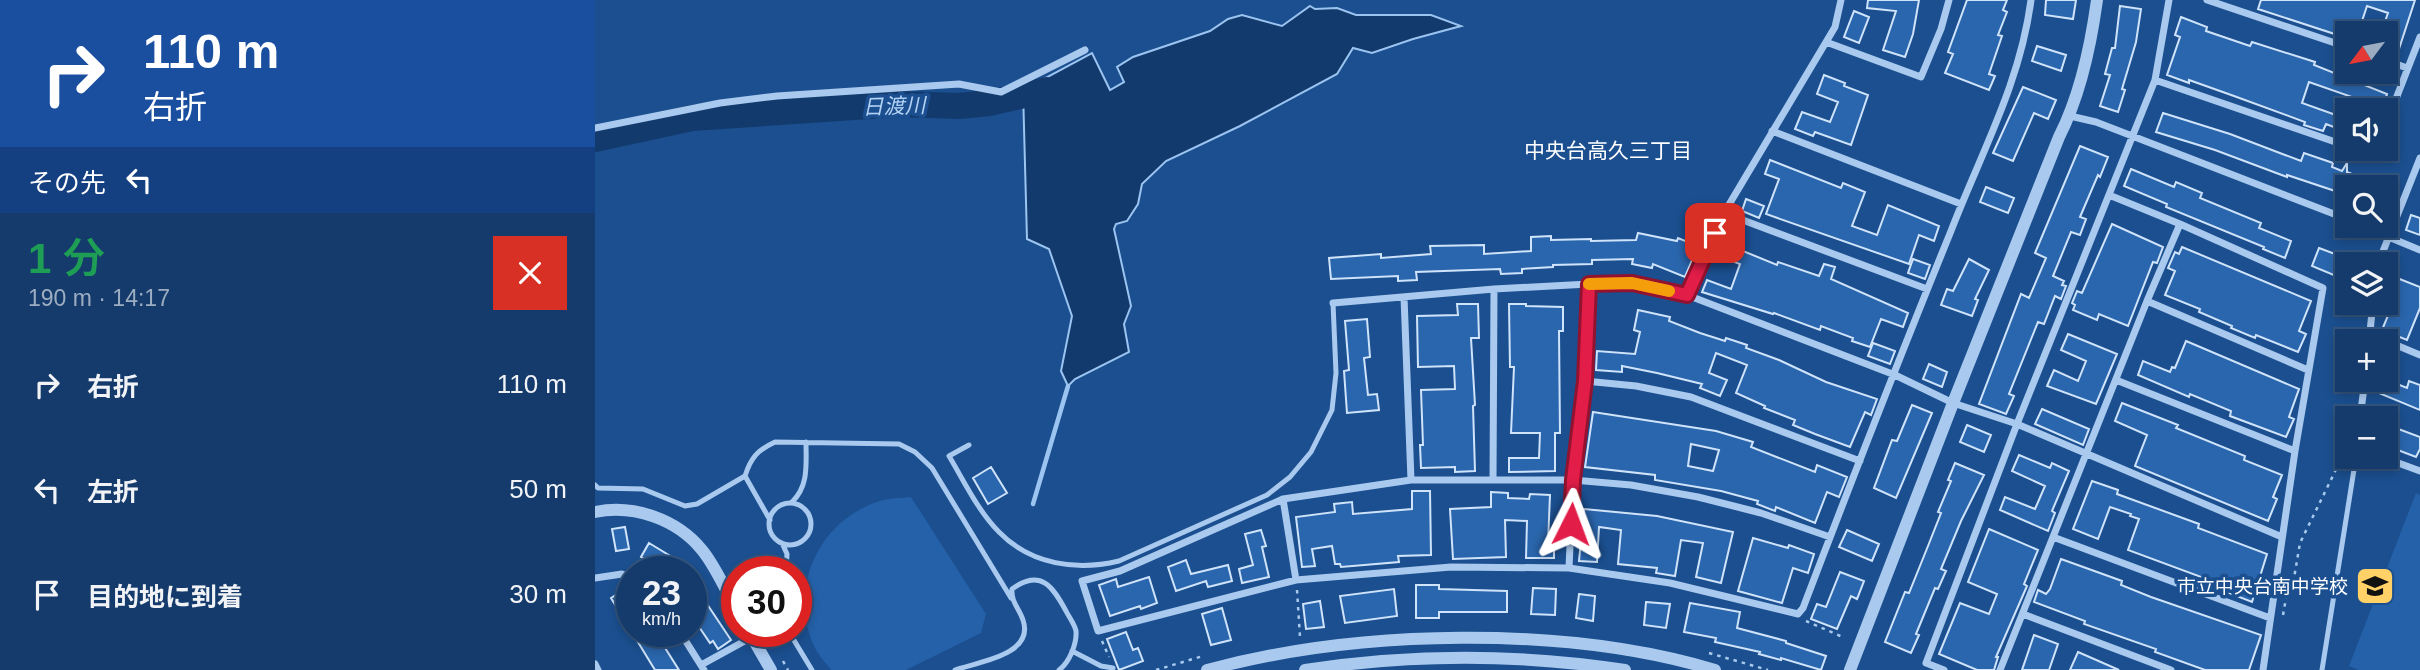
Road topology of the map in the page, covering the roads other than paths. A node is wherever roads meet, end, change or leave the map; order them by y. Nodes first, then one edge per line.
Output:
1 (1841, 0) edge
2 (1949, 0) edge
3 (2031, 0) edge
4 (2097, 0) edge
5 (2169, 0) edge
6 (2207, 0) edge
7 (2420, 37) edge
8 (1826, 42) junction
9 (2335, 43) edge
10 (1085, 50) dead end
11 (2398, 65) edge
12 (2407, 68) junction
13 (2155, 80) junction
14 (2396, 98) edge
15 (2070, 116) junction
16 (595, 128) edge
17 (1772, 131) junction
18 (2133, 137) junction
19 (2335, 142) edge
20 (2420, 158) edge
21 (2109, 195) junction
22 (1961, 204) junction
23 (1724, 213) junction
24 (2335, 214) edge
25 (2398, 217) edge
26 (2180, 224) junction
27 (2390, 238) joint
28 (2420, 250) edge
29 (2384, 252) edge
30 (1589, 284) junction
31 (1494, 289) junction
32 (1927, 289) junction
33 (1687, 295) junction
34 (1404, 297) junction
35 (2147, 301) junction
36 (1333, 303) joint
37 (2398, 347) edge
38 (2420, 355) edge
39 (2308, 370) junction
40 (1895, 375) junction
41 (2116, 380) junction
42 (1585, 381) junction
43 (1953, 403) junction
44 (2017, 424) junction
45 (806, 442) junction
46 (969, 445) dead end
47 (2294, 451) junction
48 (2086, 455) junction
49 (1860, 461) junction
50 (2398, 463) edge
51 (2354, 469) edge
52 (2420, 471) edge
53 (745, 476) junction
54 (1493, 479) junction
55 (1411, 480) junction
56 (1573, 480) junction
57 (595, 485) edge
58 (1283, 499) junction
59 (792, 502) junction
60 (595, 512) edge
61 (769, 520) junction
62 (1830, 537) junction
63 (2053, 537) junction
64 (2281, 537) junction
65 (782, 543) junction
66 (787, 556) edge
67 (1569, 568) junction
68 (616, 575) edge
69 (595, 578) edge
70 (1296, 580) junction
71 (721, 584) edge
72 (1011, 598) junction
73 (2023, 614) junction
74 (2270, 618) junction
75 (689, 647) edge
76 (732, 647) edge
77 (758, 647) edge
78 (798, 647) edge
79 (1072, 651) junction
80 (595, 664) edge
81 (702, 668) edge
82 (1113, 668) edge
83 (598, 670) edge
84 (771, 670) edge
85 (812, 670) edge
86 (955, 670) edge
87 (1059, 670) edge
88 (1207, 670) edge
89 (1305, 670) edge
90 (1625, 670) edge
91 (1715, 670) edge
92 (1850, 670) edge
93 (1944, 670) edge
94 (2000, 670) edge
95 (2171, 670) edge
96 (2263, 670) edge
97 (2322, 670) edge

1 - 8 street
2 - 8 street
3 - 22 street
4 - 15 street
5 - 13 street
6 - 9 street
7 - 12 street
8 - 17 street
10 - 16 street
11 - 12 street
12 - 14 street
13 - 18 street
13 - 19 street
15 - 18 street
15 - 43 street
17 - 22 street
17 - 23 street
18 - 21 street
18 - 24 street
20 - 25 street
21 - 26 street
21 - 44 street
22 - 32 street
23 - 32 street
23 - 33 street
26 - 35 street
26 - 39 street
27 - 28 street
27 - 29 street
30 - 31 street
30 - 33 street
30 - 42 street
31 - 34 street
31 - 54 street
32 - 40 street
33 - 40 street
34 - 36 street
34 - 55 street
35 - 39 street
35 - 41 street
36 - 46 lane
37 - 38 street
39 - 47 street
40 - 43 street
40 - 49 street
41 - 47 street
41 - 48 street
42 - 49 street
42 - 56 street
43 - 44 street
43 - 92 street
44 - 48 street
44 - 93 street
45 - 53 lane
45 - 59 lane
45 - 72 lane
47 - 64 street
48 - 63 street
48 - 64 street
49 - 62 street
50 - 52 street
51 - 97 lane
53 - 57 lane
53 - 61 lane
54 - 55 street
54 - 56 street
55 - 58 street
56 - 62 street
56 - 67 street
58 - 70 street
58 - 70 street
59 - 61 lane
59 - 65 lane
60 - 71 street
61 - 65 lane
62 - 67 street
63 - 73 street
63 - 74 street
64 - 74 street
65 - 66 lane
67 - 70 street
68 - 69 street
72 - 79 lane
72 - 86 lane
73 - 94 street
73 - 95 street
74 - 96 street
75 - 81 street
76 - 81 street
77 - 84 street
78 - 85 lane
79 - 82 lane
79 - 87 lane
80 - 83 street
88 - 91 street
89 - 90 street

